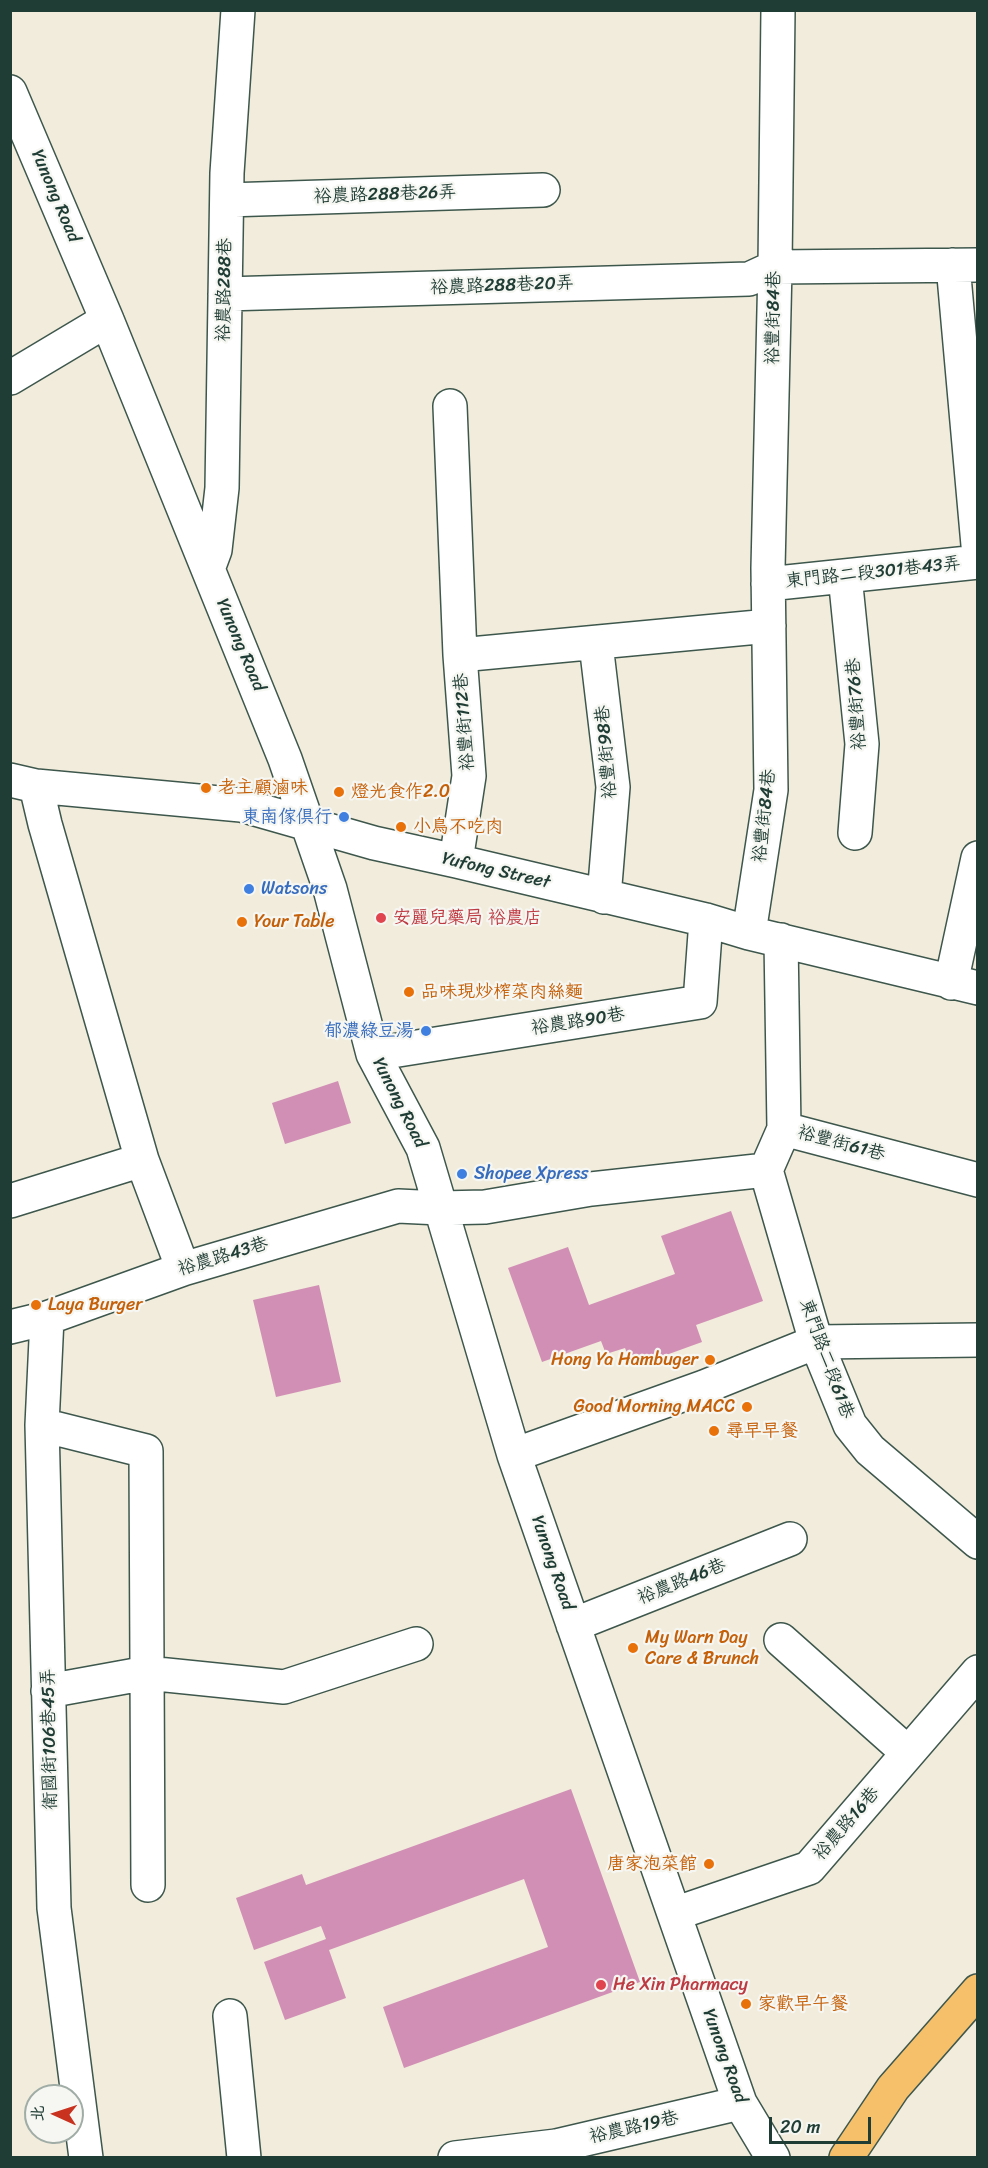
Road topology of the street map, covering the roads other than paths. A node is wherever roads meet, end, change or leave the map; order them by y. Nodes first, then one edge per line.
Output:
1 (238, 10) edge
2 (778, 10) edge
3 (10, 92) edge
4 (543, 190) dead end
5 (227, 200) junction
6 (965, 265) edge
7 (775, 267) junction
8 (225, 294) junction
9 (107, 320) junction
10 (10, 378) edge
11 (450, 406) dead end
12 (978, 545) edge
13 (978, 562) edge
14 (208, 568) junction
15 (845, 576) junction
16 (768, 584) junction
17 (769, 626) junction
18 (596, 644) junction
19 (460, 655) junction
20 (23, 783) edge
21 (307, 823) junction
22 (855, 833) dead end
23 (978, 858) edge
24 (456, 861) junction
25 (604, 897) junction
26 (706, 920) junction
27 (749, 933) junction
28 (781, 940) junction
29 (964, 986) edge
30 (373, 1054) junction
31 (784, 1129) junction
32 (142, 1160) junction
33 (766, 1170) junction
34 (978, 1180) edge
35 (10, 1201) edge
36 (440, 1208) junction
37 (183, 1269) junction
38 (47, 1318) junction
39 (10, 1327) edge
40 (978, 1340) edge
41 (816, 1342) junction
42 (42, 1425) junction
43 (514, 1455) junction
44 (790, 1539) dead end
45 (978, 1542) edge
46 (573, 1625) junction
47 (781, 1640) dead end
48 (417, 1644) dead end
49 (978, 1672) edge
50 (147, 1674) junction
51 (48, 1691) junction
52 (908, 1754) junction
53 (148, 1885) dead end
54 (674, 1914) junction
55 (978, 1991) edge
56 (230, 2016) dead end
57 (740, 2103) junction
58 (86, 2157) edge
59 (244, 2157) edge
60 (455, 2157) edge
61 (773, 2157) edge
62 (846, 2157) edge

1 - 5 street, 裕農路288巷
2 - 7 street, 裕豐街84巷
3 - 9 street, Yunong Road
4 - 5 street, 裕農路288巷26弄
5 - 8 street, 裕農路288巷
6 - 7 street
6 - 12 street
7 - 8 street, 裕農路288巷20弄
7 - 16 street, 裕豐街84巷
8 - 14 street, 裕農路288巷
9 - 10 street
9 - 14 street, Yunong Road
11 - 19 street
13 - 15 street, 東門路二段301巷43弄
14 - 21 street, Yunong Road
15 - 16 street, 東門路二段301巷43弄
15 - 22 street, 裕豐街76巷
16 - 17 street, 裕豐街84巷
17 - 18 street
17 - 27 street, 裕豐街84巷
18 - 19 street
18 - 25 street, 裕豐街98巷
19 - 24 street, 裕豐街112巷
20 - 21 street, Yufong Street
20 - 32 street
21 - 24 street, Yufong Street
21 - 30 street, Yunong Road
23 - 29 street
24 - 25 street, Yufong Street
25 - 26 street, Yufong Street
26 - 27 street, Yufong Street
26 - 30 street, 裕農路90巷
27 - 28 street, Yufong Street
28 - 29 street, Yufong Street
28 - 31 street, 裕豐街61巷
30 - 36 street, Yunong Road
31 - 33 street
31 - 34 street, 裕豐街61巷
32 - 35 street
32 - 37 street
33 - 36 street, 裕農路43巷
33 - 41 street, 東門路二段61巷
36 - 37 street, 裕農路43巷
36 - 43 street, Yunong Road
37 - 38 street, 裕農路43巷
38 - 39 street, 裕農路43巷
38 - 42 street, 衛國街106巷45弄
40 - 41 street
41 - 43 street
41 - 45 street, 東門路二段61巷
42 - 50 street
42 - 51 street, 衛國街106巷45弄
43 - 46 street, Yunong Road
44 - 46 street, 裕農路46巷
46 - 54 street, Yunong Road
47 - 52 street
48 - 50 street
49 - 52 street, 裕農路16巷
50 - 51 street
50 - 53 street
51 - 58 street, 衛國街106巷45弄
52 - 54 street, 裕農路16巷
54 - 57 street, Yunong Road
55 - 62 main road
56 - 59 street
57 - 60 street, 裕農路19巷
57 - 61 street, Yunong Road

